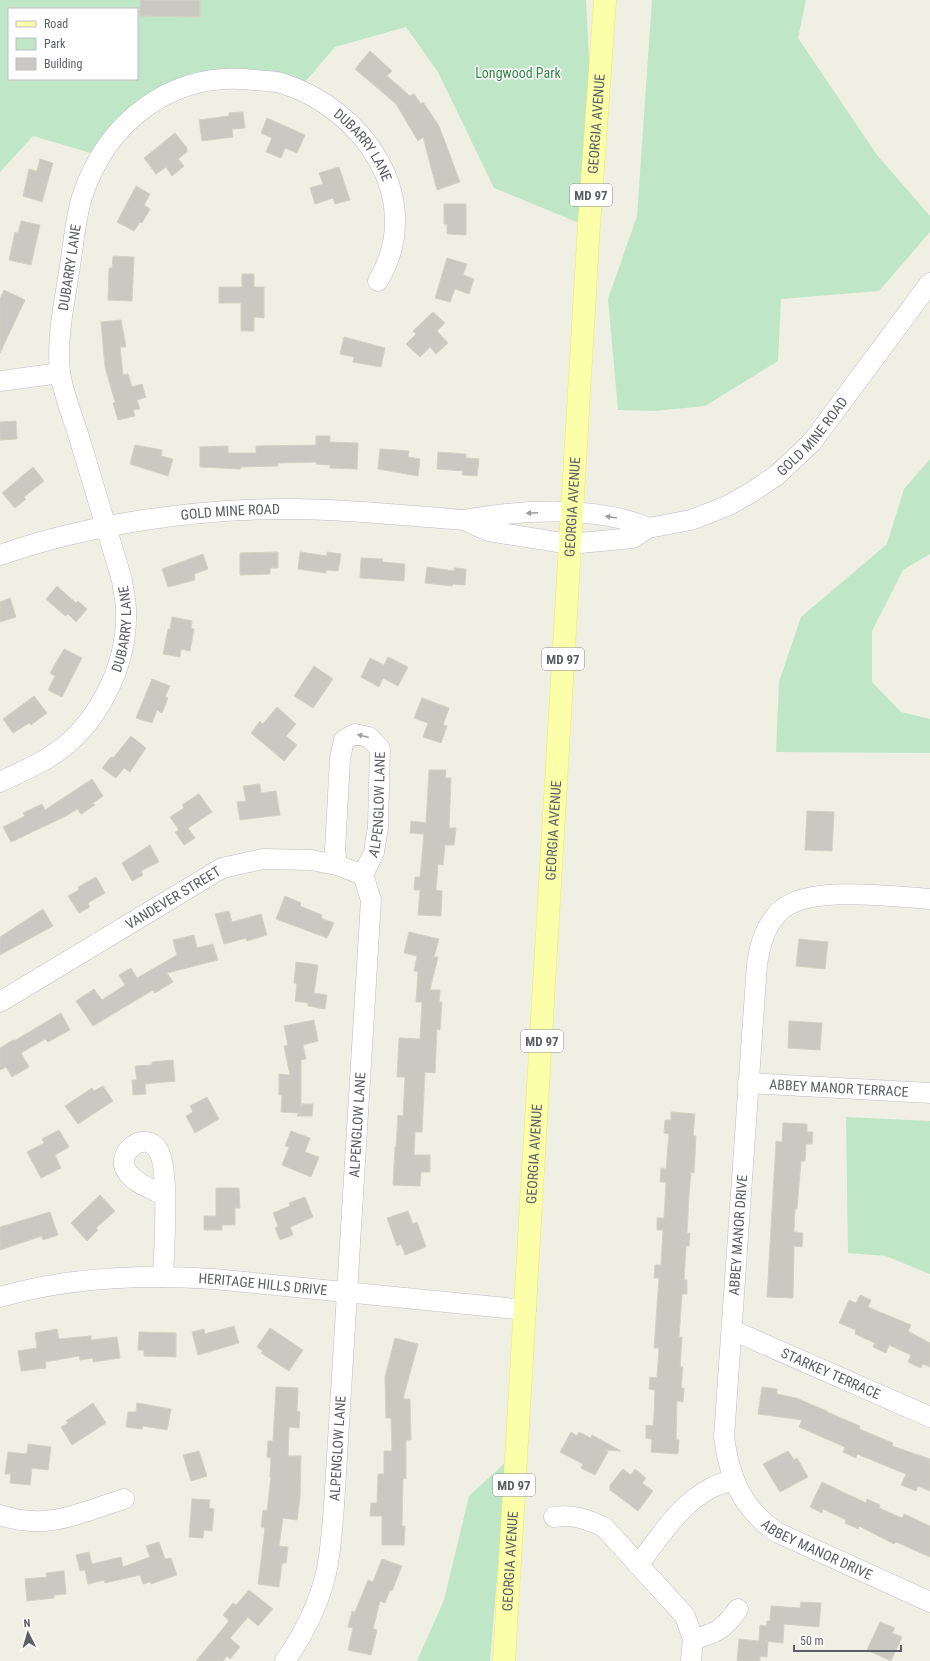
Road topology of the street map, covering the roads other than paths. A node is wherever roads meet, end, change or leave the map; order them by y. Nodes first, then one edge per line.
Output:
1 (605, 0) edge
2 (378, 281) dead end
3 (930, 283) edge
4 (60, 373) junction
5 (0, 381) edge
6 (571, 512) junction
7 (464, 520) junction
8 (106, 527) junction
9 (648, 528) junction
10 (569, 544) junction
11 (0, 555) edge
12 (0, 782) edge
13 (337, 864) junction
14 (363, 875) junction
15 (930, 899) edge
16 (0, 1002) edge
17 (748, 1083) junction
18 (930, 1093) edge
19 (164, 1195) dead end
20 (163, 1277) junction
21 (346, 1292) junction
22 (0, 1297) edge
23 (526, 1310) junction
24 (732, 1330) junction
25 (930, 1417) edge
26 (733, 1480) junction
27 (124, 1499) dead end
28 (0, 1515) edge
29 (554, 1517) dead end
30 (638, 1565) junction
31 (930, 1602) edge
32 (738, 1609) dead end
33 (694, 1639) junction
34 (285, 1661) edge
35 (504, 1661) edge
36 (691, 1661) edge

1 - 6 main road, GEORGIA AVENUE / MD 97
2 - 4 street, DUBARRY LANE
3 - 9 street, GOLD MINE ROAD
4 - 5 street
4 - 8 street, DUBARRY LANE
6 -> 7 street, GOLD MINE ROAD
9 -> 6 street, GOLD MINE ROAD
6 - 10 main road, GEORGIA AVENUE / MD 97
7 - 8 street, GOLD MINE ROAD
7 - 10 street, GOLD MINE ROAD
8 - 11 street, GOLD MINE ROAD
8 - 12 street, DUBARRY LANE
9 - 10 street, GOLD MINE ROAD
10 - 23 main road, GEORGIA AVENUE / MD 97
13 - 14 street, VANDEVER STREET
14 -> 13 street, ALPENGLOW LANE
13 - 16 street, VANDEVER STREET
14 - 21 street, ALPENGLOW LANE
15 - 17 street, ABBEY MANOR DRIVE
17 - 18 street, ABBEY MANOR TERRACE
17 - 24 street, ABBEY MANOR DRIVE
19 - 20 street
20 - 21 street, HERITAGE HILLS DRIVE
20 - 22 street, HERITAGE HILLS DRIVE
21 - 23 street, HERITAGE HILLS DRIVE
21 - 34 street, ALPENGLOW LANE
23 - 35 main road, GEORGIA AVENUE / MD 97
24 - 25 street, STARKEY TERRACE
24 - 26 street, ABBEY MANOR DRIVE
26 - 30 street
26 - 31 street, ABBEY MANOR DRIVE
27 - 28 street
29 - 30 street
30 - 33 street
32 - 33 street
33 - 36 street

